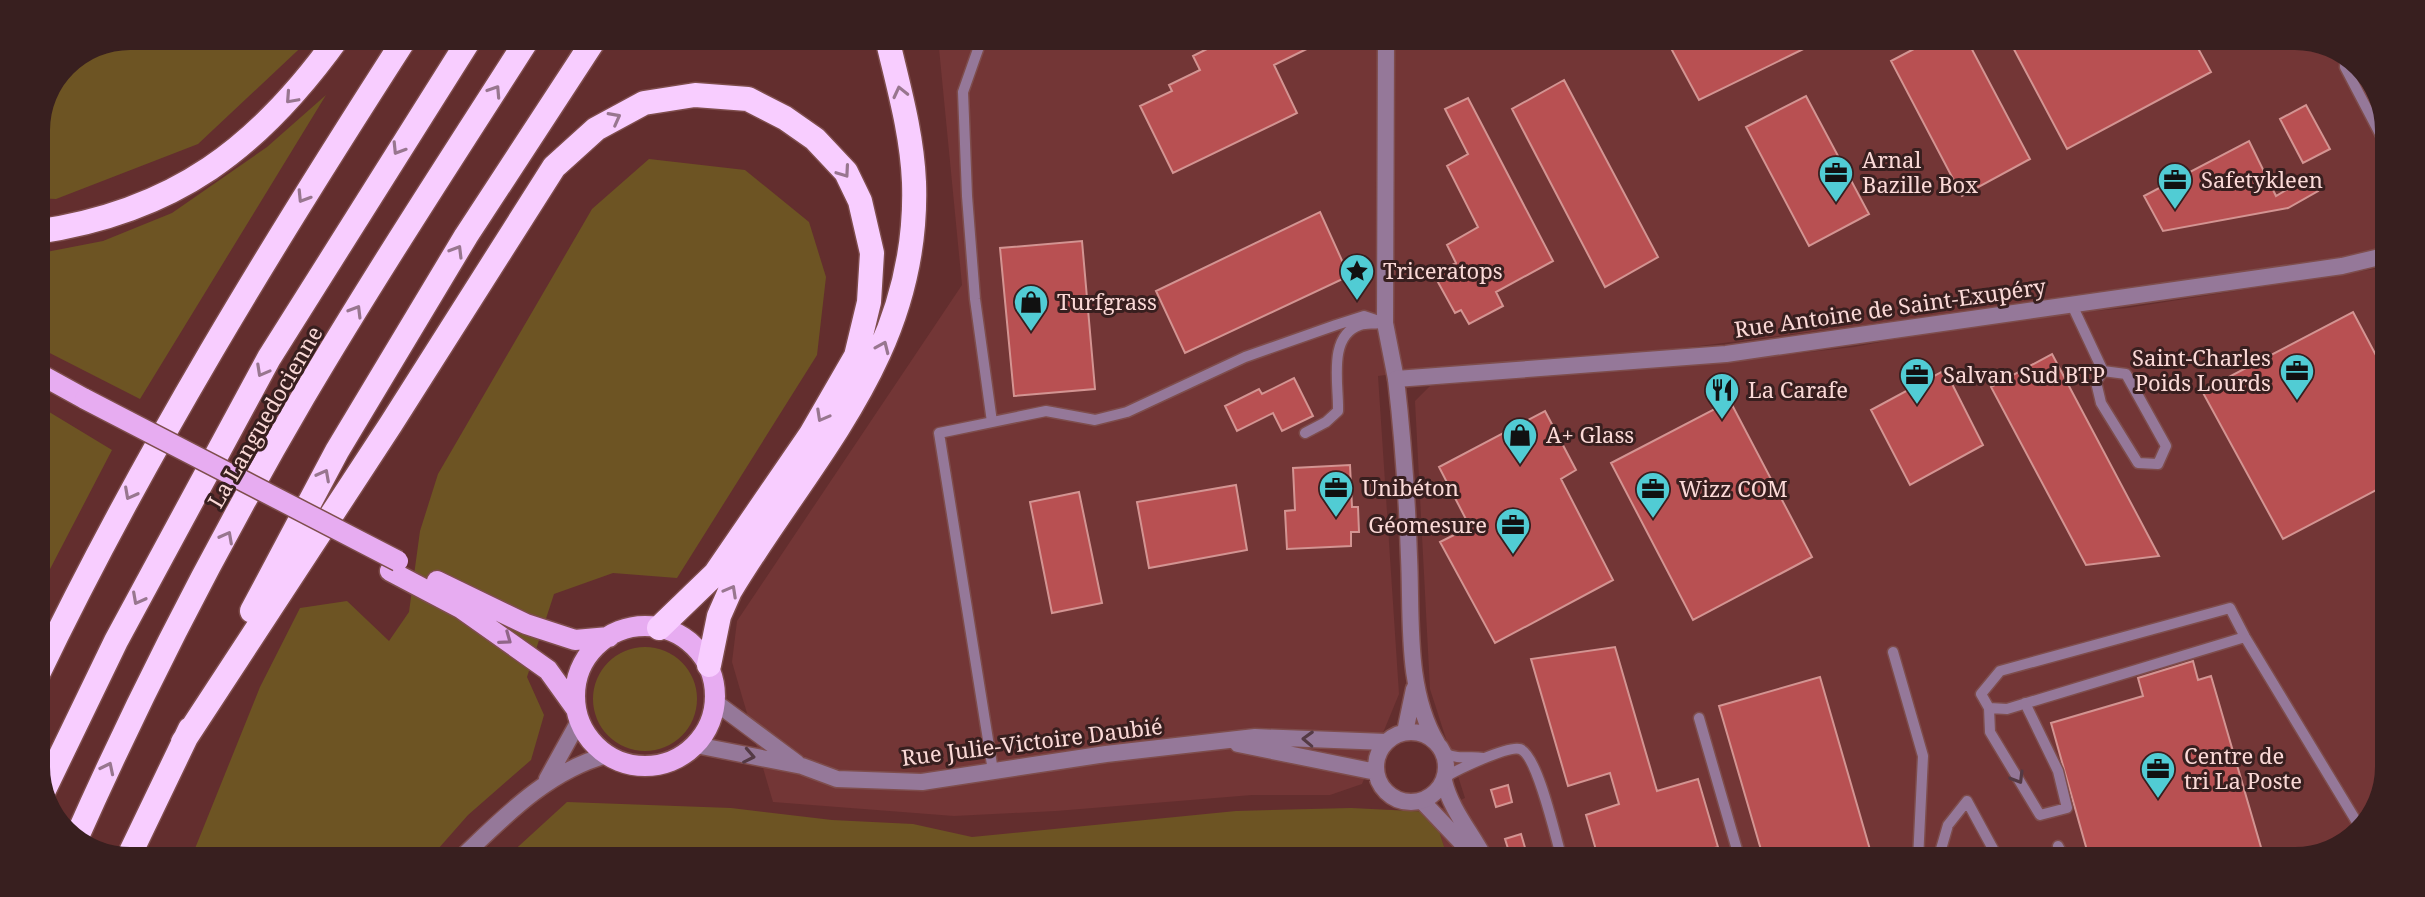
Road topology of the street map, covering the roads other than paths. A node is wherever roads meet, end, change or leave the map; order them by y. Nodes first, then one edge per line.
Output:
1 (329, 50) edge
2 (398, 50) edge
3 (463, 50) edge
4 (521, 50) edge
5 (588, 50) edge
6 (890, 50) edge
7 (978, 50) edge
8 (1386, 50) edge
9 (2345, 67) edge
10 (2375, 124) edge
11 (50, 230) edge
12 (2375, 258) edge
13 (2072, 305) junction
14 (1385, 323) junction
15 (2103, 371) junction
16 (1396, 379) junction
17 (50, 382) edge
18 (50, 392) edge
19 (83, 405) junction
20 (992, 422) junction
21 (1305, 433) dead end
22 (394, 566) junction
23 (659, 628) junction
24 (609, 637) junction
25 (2245, 637) junction
26 (50, 650) edge
27 (1893, 652) dead end
28 (709, 665) junction
29 (1415, 679) junction
30 (715, 702) junction
31 (2025, 703) junction
32 (1989, 708) junction
33 (578, 715) junction
34 (1699, 718) dead end
35 (1405, 732) junction
36 (1221, 741) junction
37 (183, 742) junction
38 (1386, 742) junction
39 (696, 745) junction
40 (1440, 748) junction
41 (607, 755) junction
42 (1483, 758) junction
43 (802, 766) junction
44 (993, 771) junction
45 (1376, 772) junction
46 (51, 776) edge
47 (1444, 779) junction
48 (543, 785) junction
49 (1422, 801) junction
50 (2355, 820) edge
51 (80, 830) edge
52 (133, 847) edge
53 (473, 847) edge
54 (1466, 847) edge
55 (1479, 847) edge
56 (1558, 847) edge
57 (1736, 847) edge
58 (1918, 847) edge
59 (1942, 847) edge
60 (1992, 847) edge

1 -> 11 highway
2 -> 26 highway
3 -> 46 highway, La Languedocienne
51 -> 4 highway, La Languedocienne
37 -> 5 highway
28 -> 6 highway
7 - 20 lane
8 - 14 street
9 - 10 lane
12 - 13 street, Rue Antoine de Saint-Exupéry
13 - 15 lane
13 - 16 street, Rue Antoine de Saint-Exupéry
14 - 16 street
14 - 20 lane
14 - 21 lane
15 - 15 lane
16 - 29 street
17 - 19 main road
18 - 19 main road
19 - 22 main road, bridge
20 - 44 lane
22 - 24 main road
22 -> 33 main road
23 - 24 main road
23 - 28 main road
37 -> 23 highway
24 - 33 main road
25 - 31 lane
25 - 32 lane
25 - 50 lane
27 - 58 lane
28 - 30 main road
29 - 35 street
29 - 40 street
30 - 39 main road
30 - 43 street, Rue Julie-Victoire Daubié
31 - 32 lane
32 -> 31 lane
33 - 41 main road
33 - 48 street
34 - 57 lane
35 - 38 street
35 - 40 street
38 -> 36 street, Rue Julie-Victoire Daubié
36 - 44 street, Rue Julie-Victoire Daubié
36 - 45 street, Rue Julie-Victoire Daubié
37 - 52 highway
38 - 45 street
39 - 41 main road
39 -> 43 street, Rue Julie-Victoire Daubié
40 - 42 lane
40 - 47 street
41 - 48 street
42 - 47 lane
42 - 56 lane
43 - 44 street, Rue Julie-Victoire Daubié
45 - 49 street
47 - 49 street
47 - 55 street
48 - 53 street
49 - 54 street
59 - 60 lane

